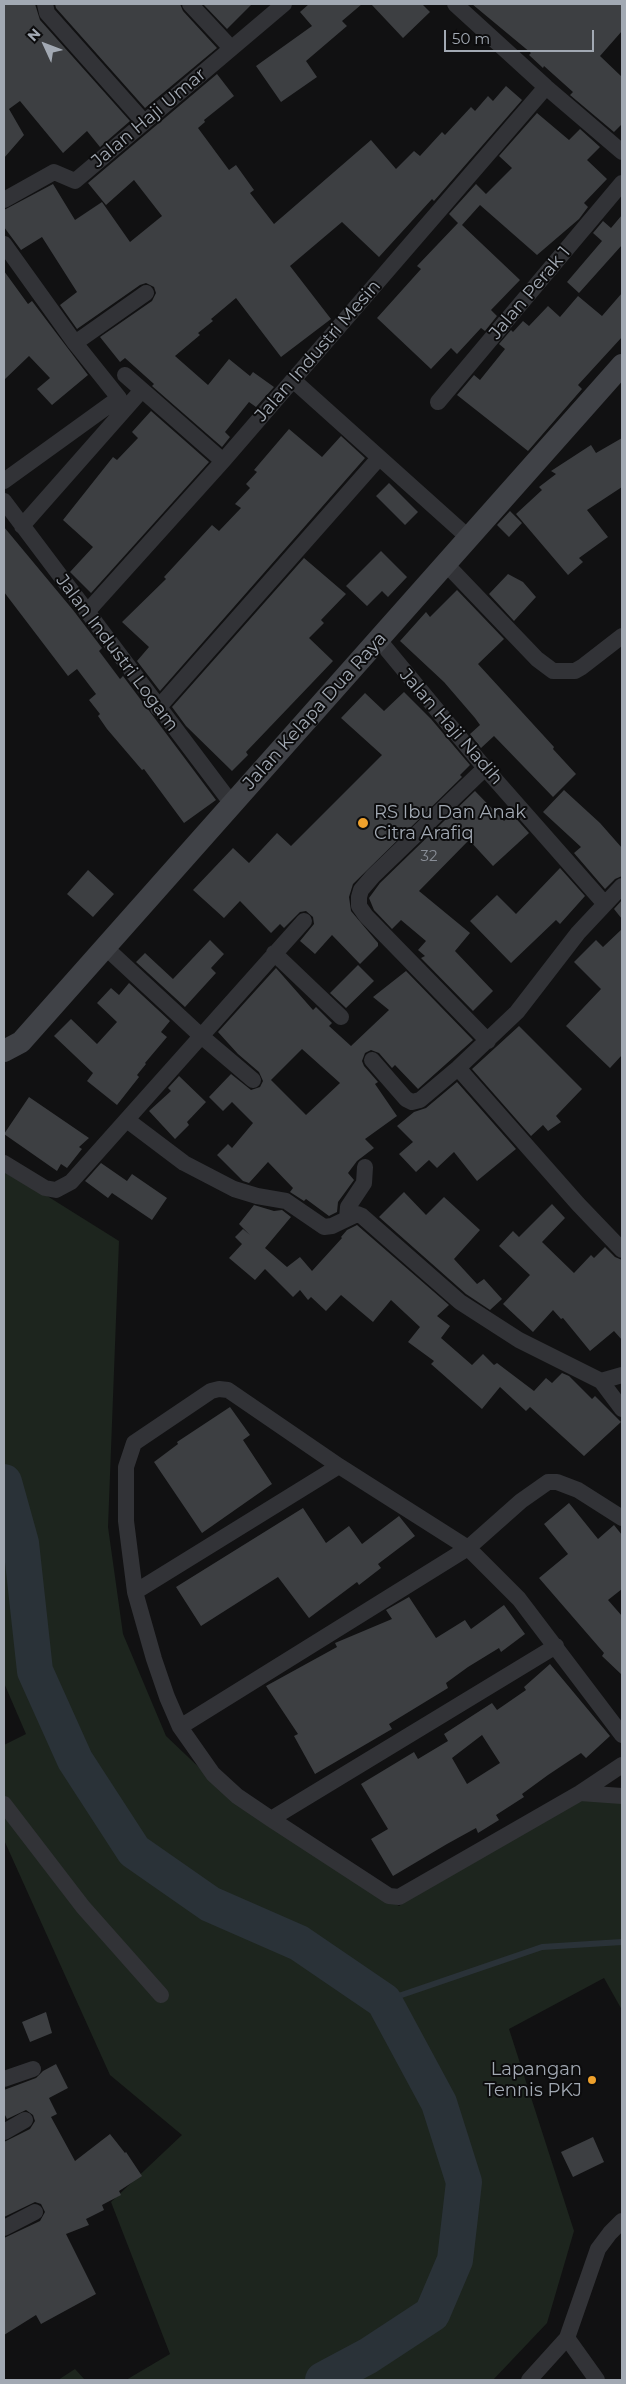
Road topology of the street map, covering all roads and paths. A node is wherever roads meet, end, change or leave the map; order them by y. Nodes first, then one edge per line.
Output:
1 (46, 4) edge
2 (190, 4) edge
3 (284, 4) edge
4 (455, 4) edge
5 (231, 48) junction
6 (546, 87) junction
7 (144, 122) junction
8 (622, 152) edge
9 (622, 183) edge
10 (4, 200) edge
11 (4, 244) edge
12 (146, 293) dead end
13 (75, 344) junction
14 (622, 365) edge
15 (125, 375) dead end
16 (293, 380) junction
17 (142, 390) junction
18 (438, 402) dead end
19 (379, 458) junction
20 (223, 461) junction
21 (4, 481) edge
22 (4, 501) edge
23 (22, 526) junction
24 (469, 538) junction
25 (446, 564) junction
26 (87, 612) junction
27 (622, 636) edge
28 (379, 640) junction
29 (158, 708) junction
30 (485, 768) junction
31 (232, 804) junction
32 (622, 886) edge
33 (604, 903) junction
34 (304, 921) dead end
35 (105, 947) junction
36 (274, 953) junction
37 (341, 1017) dead end
38 (200, 1035) junction
39 (488, 1041) junction
40 (4, 1050) edge
41 (372, 1060) dead end
42 (458, 1068) junction
43 (253, 1080) dead end
44 (127, 1120) junction
45 (4, 1163) edge
46 (365, 1168) dead end
47 (347, 1218) junction
48 (622, 1250) edge
49 (622, 1376) edge
50 (601, 1381) junction
51 (622, 1409) edge
52 (339, 1466) junction
53 (622, 1518) edge
54 (468, 1548) junction
55 (135, 1592) junction
56 (556, 1646) junction
57 (180, 1727) junction
58 (622, 1735) edge
59 (622, 1765) edge
60 (580, 1793) junction
61 (622, 1796) edge
62 (4, 1804) edge
63 (271, 1819) junction
64 (161, 1995) dead end
65 (33, 2070) dead end
66 (4, 2079) edge
67 (25, 2120) dead end
68 (4, 2132) edge
69 (36, 2212) dead end
70 (622, 2221) edge
71 (4, 2228) edge
72 (567, 2338) junction
73 (529, 2380) edge
74 (596, 2380) edge

1 - 7 street
2 - 5 street
3 - 5 street, Jalan Haji Umar
4 - 6 street
5 - 7 street, Jalan Haji Umar
6 - 8 street
6 - 16 street, Jalan Industri Mesin
7 - 10 street, Jalan Haji Umar
9 - 18 street, Jalan Perak 1
11 - 13 street
12 - 13 street
13 - 21 street
14 - 24 main road, Jalan Kelapa Dua Raya
15 - 17 street
16 - 19 street
16 - 20 street, Jalan Industri Mesin
17 - 20 street
17 - 23 street
19 - 24 street
19 - 29 street
20 - 26 street, Jalan Industri Mesin
22 - 23 street, Jalan Industri Logam
23 - 26 street, Jalan Industri Logam
24 - 25 main road, Jalan Kelapa Dua Raya
25 - 27 street
25 - 28 main road, Jalan Kelapa Dua Raya
26 - 29 street, Jalan Industri Logam
28 - 30 street, Jalan Haji Nadih
28 - 31 main road, Jalan Kelapa Dua Raya
29 - 31 street, Jalan Industri Logam
30 - 33 street, Jalan Haji Nadih
30 - 39 street
31 - 35 main road, Jalan Kelapa Dua Raya
32 - 33 street
33 - 39 street
34 - 36 street
35 - 38 street
35 - 40 main road, Jalan Kelapa Dua Raya
36 - 37 street
36 - 38 street
38 - 43 street
38 - 44 street
39 - 42 street
41 - 42 street
42 - 48 street
44 - 45 street
44 - 47 street
46 - 47 street
47 - 50 street
49 - 50 street
50 - 51 street
52 - 54 street
52 - 55 street
52 - 55 street
53 - 54 street
54 - 56 street
54 - 57 street
55 - 57 street
56 - 58 street
56 - 63 street
57 - 63 street
59 - 60 street
60 - 61 street
60 - 63 street
62 - 64 street
65 - 66 street
67 - 68 street
69 - 71 street
70 - 72 street
72 - 73 street
72 - 74 street

